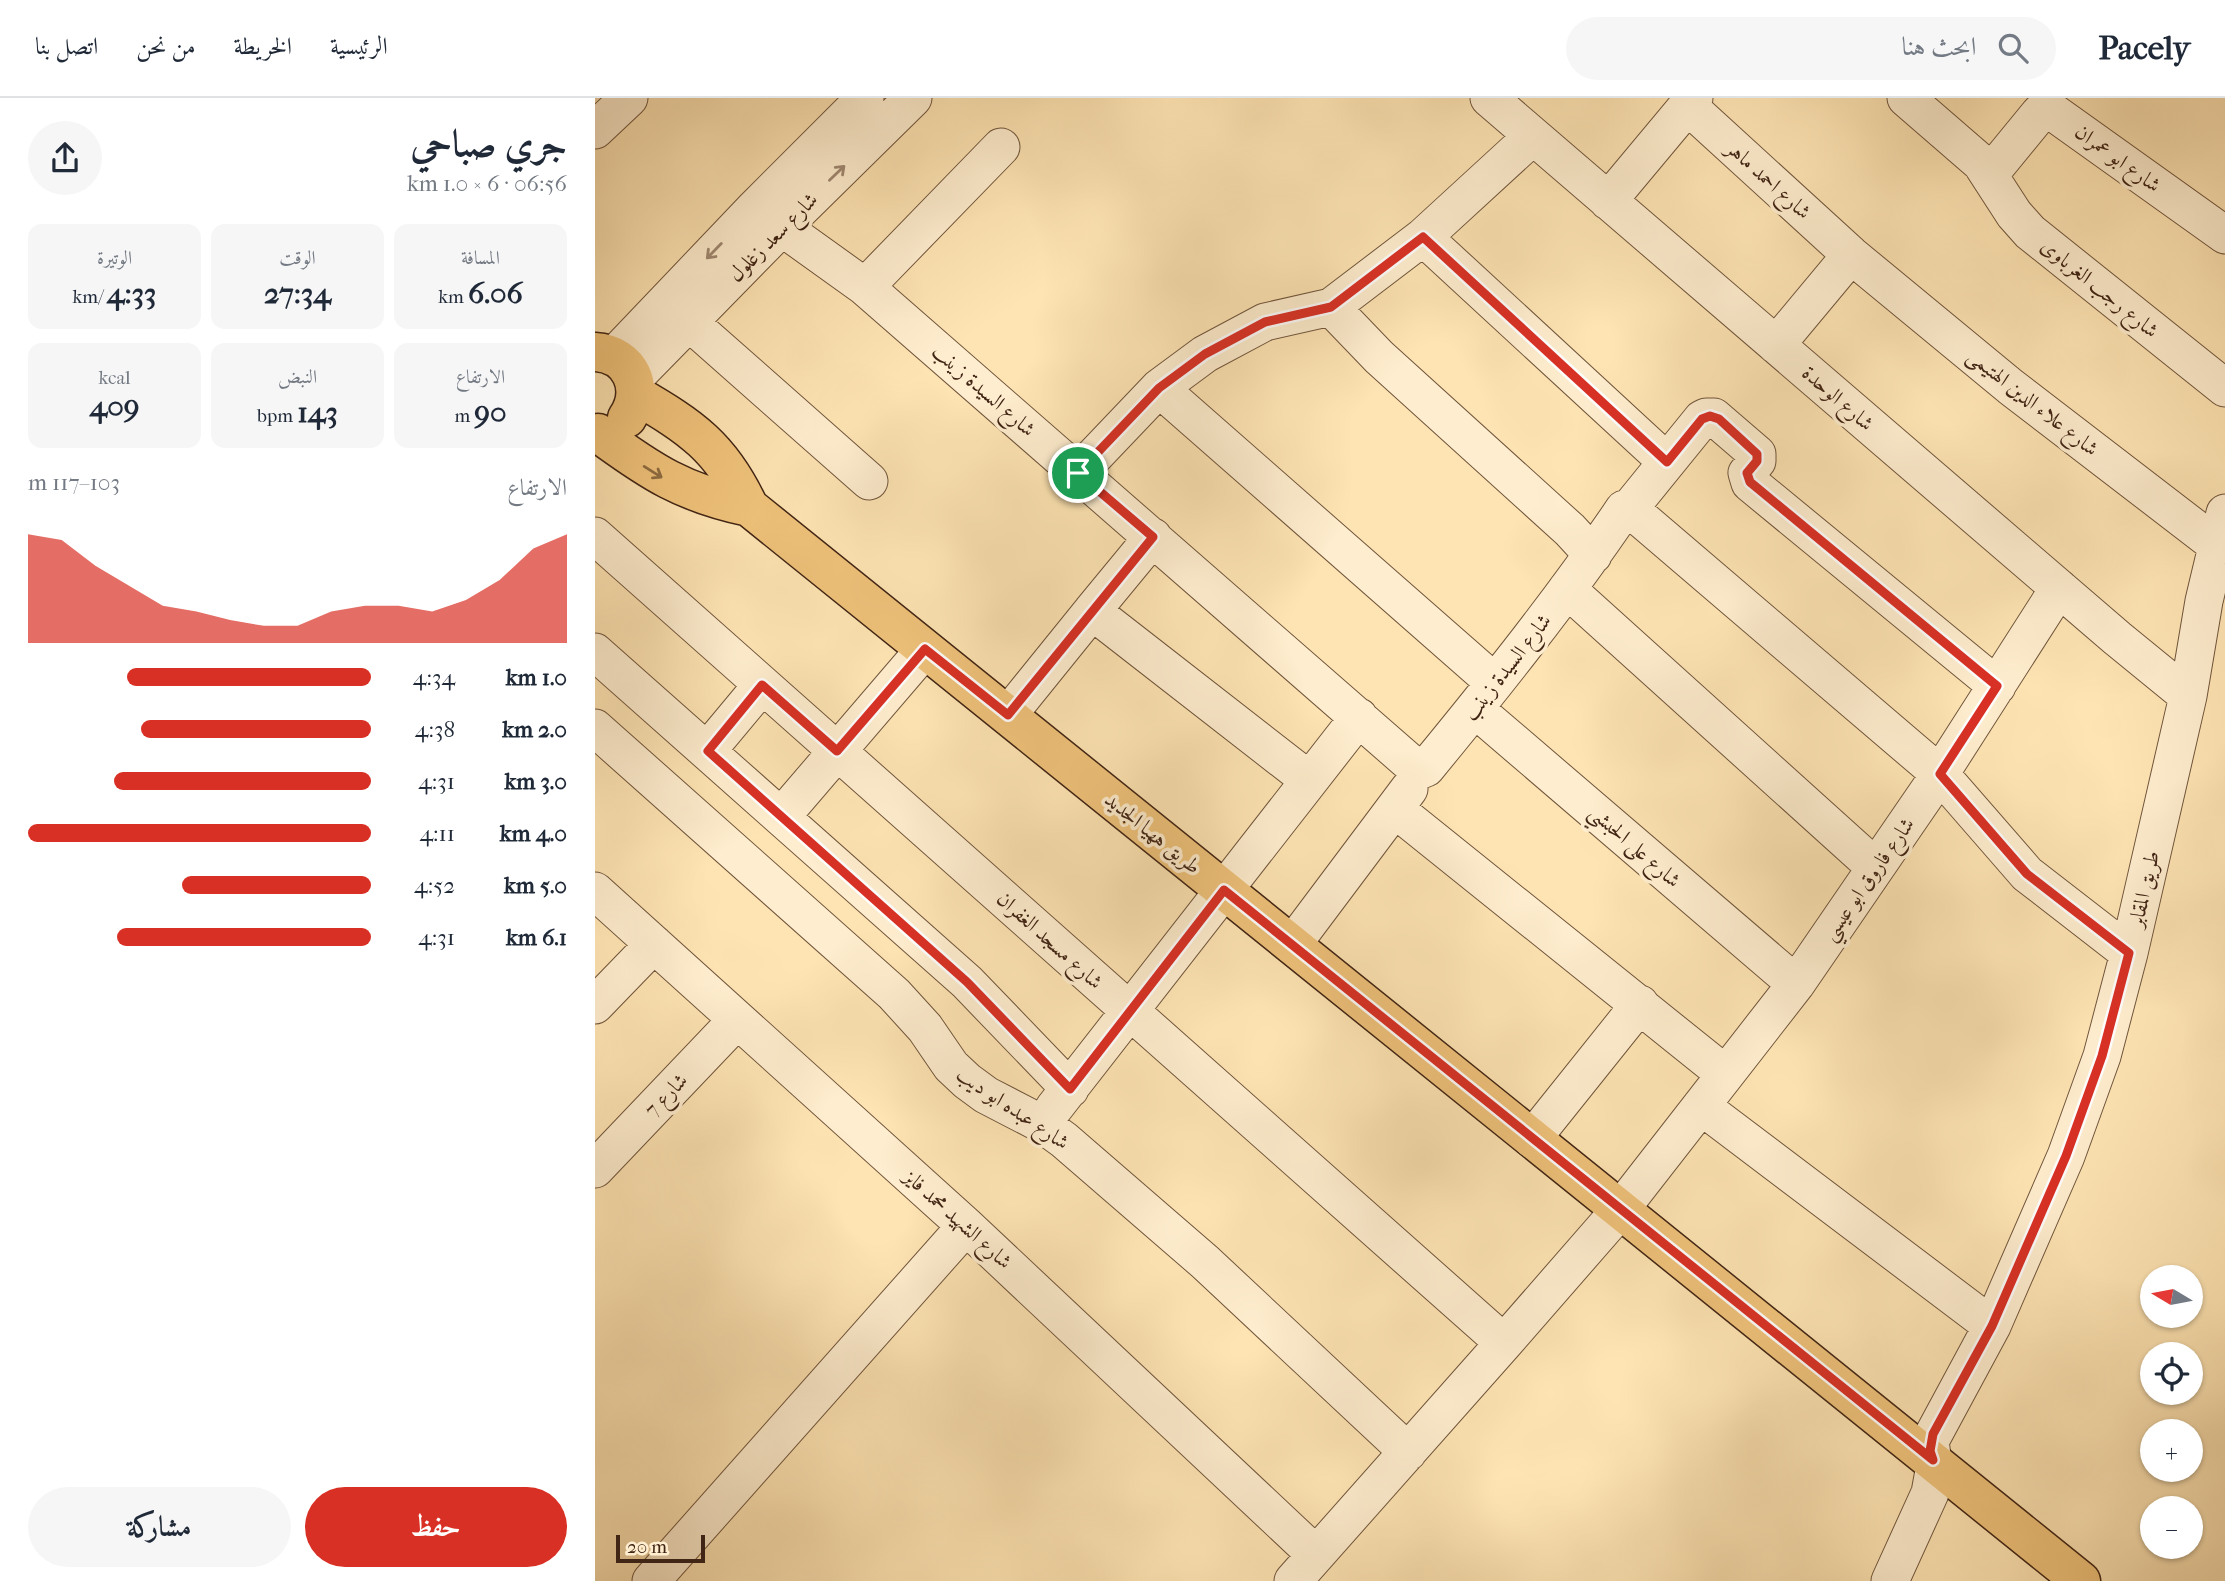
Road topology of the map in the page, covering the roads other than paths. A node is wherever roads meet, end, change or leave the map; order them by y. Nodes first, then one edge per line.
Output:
1 (629, 98) edge
2 (865, 98) edge
3 (913, 98) edge
4 (1489, 98) edge
5 (1906, 98) edge
6 (1691, 102) edge
7 (595, 130) edge
8 (1533, 136) junction
9 (1000, 147) dead end
10 (1989, 175) junction
11 (1608, 201) junction
12 (768, 218) junction
13 (2225, 235) edge
14 (1423, 237) junction
15 (1851, 255) junction
16 (865, 287) junction
17 (1331, 307) junction
18 (679, 311) junction
19 (1776, 345) junction
20 (611, 364) edge
21 (1159, 388) junction
22 (2225, 388) edge
23 (596, 433) edge
24 (1667, 462) junction
25 (1078, 473) junction
26 (869, 481) dead end
27 (748, 507) junction
28 (1629, 509) junction
29 (2221, 529) edge
30 (595, 536) edge
31 (1153, 537) junction
32 (1593, 555) junction
33 (2059, 588) junction
34 (1567, 589) junction
35 (2215, 609) edge
36 (1092, 611) junction
37 (925, 649) junction
38 (595, 652) edge
39 (762, 685) junction
40 (1997, 686) junction
41 (1485, 696) junction
42 (2188, 696) junction
43 (1008, 715) junction
44 (1359, 717) junction
45 (595, 728) edge
46 (708, 751) junction
47 (837, 751) junction
48 (1421, 770) junction
49 (1940, 774) junction
50 (1309, 780) junction
51 (1395, 809) junction
52 (781, 817) junction
53 (1875, 867) junction
54 (1224, 890) junction
55 (595, 891) edge
56 (654, 944) junction
57 (1292, 945) junction
58 (2129, 953) junction
59 (1796, 984) junction
60 (1640, 1004) junction
61 (595, 1005) edge
62 (1129, 1010) junction
63 (737, 1020) junction
64 (1725, 1074) junction
65 (1070, 1089) junction
66 (1701, 1106) junction
67 (1042, 1124) junction
68 (1532, 1139) junction
69 (598, 1159) edge
70 (1619, 1210) junction
71 (966, 1226) junction
72 (1992, 1326) junction
73 (1504, 1343) junction
74 (1408, 1452) junction
75 (1933, 1460) junction
76 (1304, 1567) edge
77 (651, 1581) edge
78 (1890, 1581) edge
79 (2081, 1581) edge

1 - 7 street
2 - 12 street, شارع سعد زغلول
12 -> 3 street, شارع سعد زغلول
4 - 8 street, شارع الوحدة
5 - 10 street, شارع رجب الغرباوى
6 - 11 street
6 - 15 street, شارع احمد ماهر
8 - 11 street, شارع الوحدة
8 - 14 street
9 - 16 street
10 - 13 street, شارع ابو عمران
10 - 22 street, شارع رجب الغرباوى
11 - 19 street, شارع الوحدة
12 - 16 street, شارع السيدة زينب
12 - 18 street, شارع سعد زغلول
14 - 17 street
14 - 24 street
15 - 19 street
15 - 29 street, شارع علاء الدين الهتيمى
16 - 25 street, شارع السيدة زينب
17 - 21 street
17 - 32 street
18 - 20 street, شارع سعد زغلول
18 - 26 street
19 - 33 street, شارع الوحدة
20 - 23 main road
20 - 27 main road, طريق ههيا الجديد
21 - 25 street
21 - 41 street, شارع على الحبشي
23 -> 27 main road, طريق ههيا الجديد
24 - 28 street, شارع السيدة زينب
24 - 40 street, شارع السيدة زينب
25 - 31 street, شارع السيدة زينب
27 - 37 main road, طريق ههيا الجديد
28 - 32 street, شارع السيدة زينب
28 - 49 street
29 - 35 street, طريق المقابر
30 - 39 street, شارع مسجد الغفران
31 - 36 street
31 - 44 street, شارع السيدة زينب
32 - 34 street, شارع السيدة زينب
33 - 40 street, شارع فاروق ابو عيسي
33 - 42 street, شارع الوحدة
34 - 41 street, شارع السيدة زينب
34 - 53 street
35 - 42 street, طريق المقابر
36 - 43 street
36 - 50 street
37 - 43 main road, طريق ههيا الجديد
37 - 47 street
38 - 46 street
39 - 46 street
39 - 47 street, شارع مسجد الغفران
40 - 49 street, شارع فاروق ابو عيسي
41 - 48 street, شارع السيدة زينب
41 - 59 street, شارع على الحبشي
42 - 58 street, طريق المقابر
43 - 54 main road, طريق ههيا الجديد
44 - 48 street, شارع السيدة زينب
44 - 50 street
45 - 67 street, شارع عبده ابو ديب
46 - 52 street
47 - 52 street
47 - 62 street, شارع مسجد الغفران
48 - 51 street
49 - 53 street, شارع فاروق ابو عيسي
49 - 58 street
50 - 54 street
51 - 57 street
51 - 60 street
52 - 65 street
53 - 59 street, شارع فاروق ابو عيسي
54 - 57 main road, طريق ههيا الجديد
54 - 62 street
55 - 56 street, شارع الشهيد محمد فايز
56 - 61 street
56 - 63 street, شارع الشهيد محمد فايز
57 - 68 main road, طريق ههيا الجديد
58 - 72 street, طريق المقابر
59 - 64 street, شارع فاروق ابو عيسي
60 - 64 street
60 - 68 street
62 - 65 street
62 - 73 street, شارع مسجد الغفران
63 - 69 street, شارع 7
63 - 71 street, شارع الشهيد محمد فايز
64 - 66 street, شارع فاروق ابو عيسي
65 - 67 street
66 - 70 street, شارع فاروق ابو عيسي
66 - 72 street
67 - 74 street, شارع عبده ابو ديب
68 - 70 main road, طريق ههيا الجديد
70 - 73 street, شارع فاروق ابو عيسي
70 - 75 main road, طريق ههيا الجديد
71 - 76 street, شارع الشهيد محمد فايز
71 - 77 street
72 - 75 street, طريق المقابر
73 - 74 street, شارع فاروق ابو عيسي
74 - 76 street, شارع فاروق ابو عيسي
75 - 78 street, طريق المقابر
75 - 79 main road, طريق ههيا الجديد

